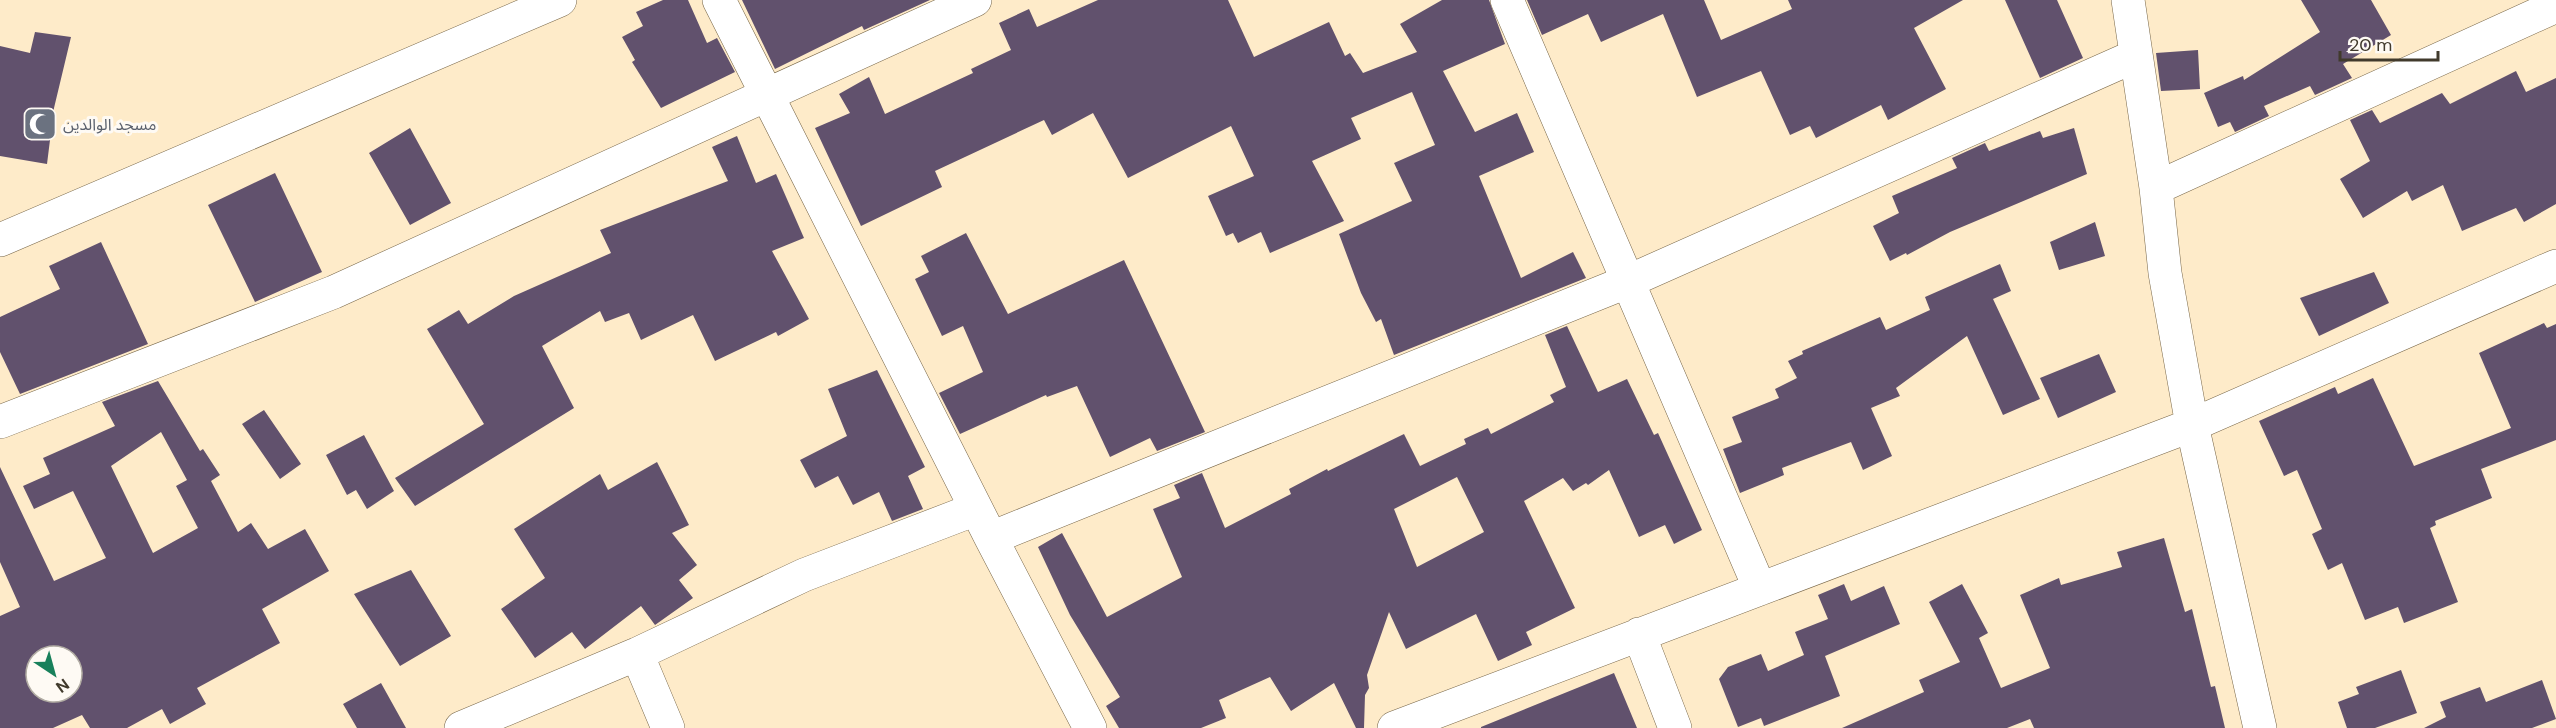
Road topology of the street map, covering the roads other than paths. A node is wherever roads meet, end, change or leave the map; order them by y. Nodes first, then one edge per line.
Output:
1 (560, 0) edge
2 (719, 0) edge
3 (975, 0) edge
4 (1507, 0) edge
5 (2128, 0) edge
6 (2556, 6) edge
7 (2134, 56) junction
8 (767, 95) junction
9 (2156, 188) junction
10 (0, 240) edge
11 (2556, 266) edge
12 (1629, 281) junction
13 (0, 422) edge
14 (2192, 424) junction
15 (976, 508) junction
16 (991, 538) junction
17 (1760, 589) junction
18 (1639, 634) junction
19 (637, 654) junction
20 (461, 728) edge
21 (668, 728) edge
22 (1090, 728) edge
23 (1394, 728) edge
24 (1675, 728) edge
25 (2260, 728) edge

1 - 10 street
2 - 8 street
3 - 8 street
4 - 12 street
5 - 7 street
6 - 9 street
7 - 9 street
7 - 12 street
8 - 13 street
8 - 15 street
9 - 14 street
11 - 14 street
12 - 16 street
12 - 17 street
14 - 17 street
14 - 25 street
15 - 16 street
15 - 19 street
16 - 22 street
17 - 18 street
18 - 23 street
18 - 24 street
19 - 20 street
19 - 21 street

